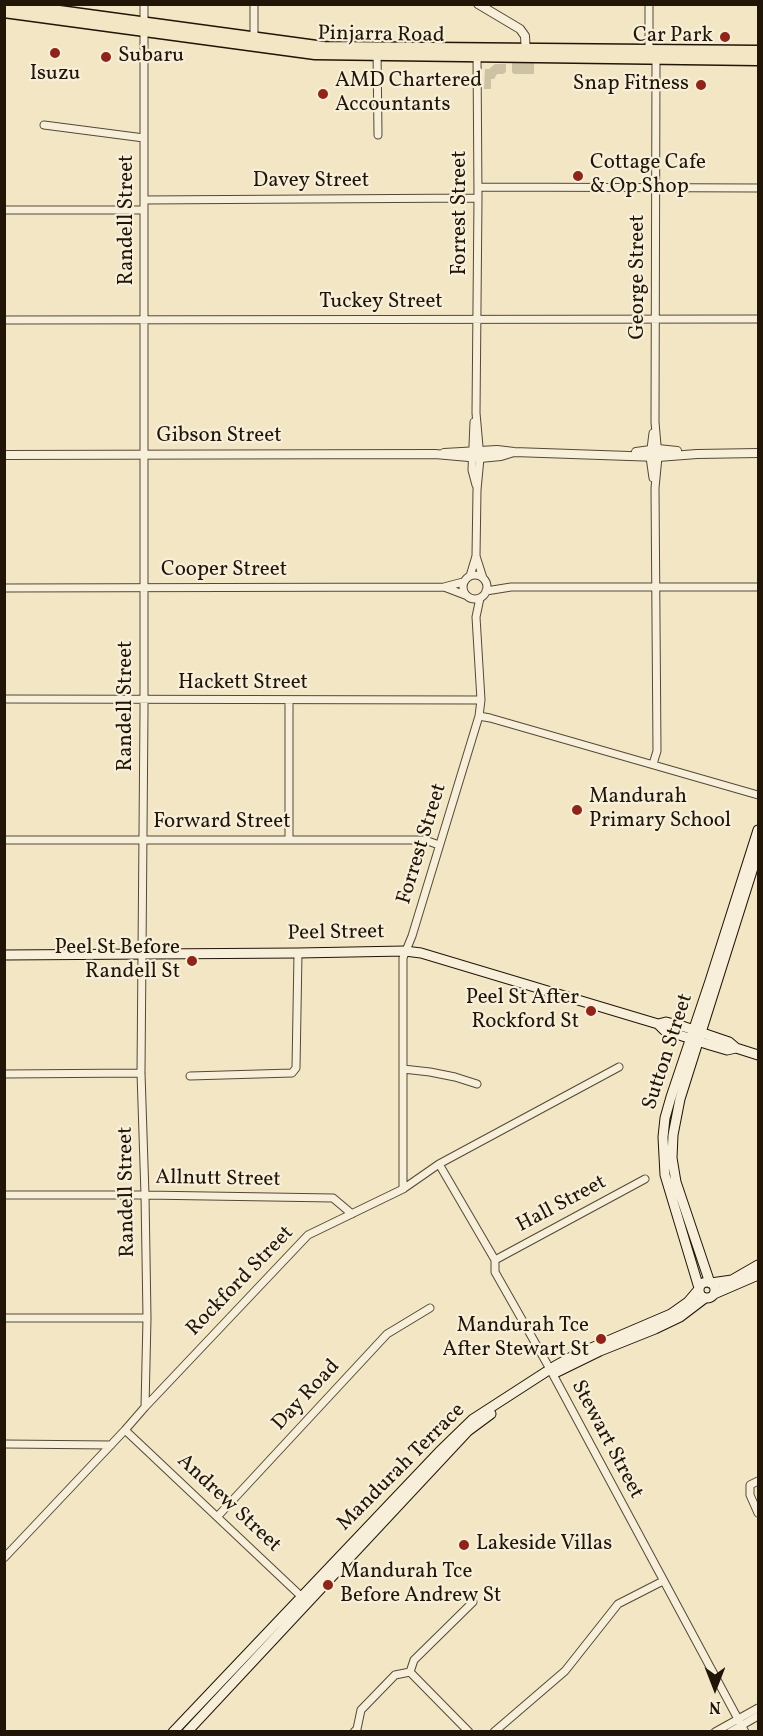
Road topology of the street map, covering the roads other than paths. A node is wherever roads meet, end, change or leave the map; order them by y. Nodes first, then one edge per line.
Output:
1 (8, 4) edge
2 (144, 4) edge
3 (254, 4) edge
4 (478, 4) edge
5 (649, 4) edge
6 (4, 12) edge
7 (144, 27) junction
8 (254, 42) junction
9 (759, 51) edge
10 (377, 52) junction
11 (477, 53) junction
12 (526, 54) junction
13 (651, 57) junction
14 (759, 60) edge
15 (44, 125) dead end
16 (378, 135) dead end
17 (144, 138) junction
18 (478, 187) junction
19 (759, 188) edge
20 (656, 189) junction
21 (478, 198) junction
22 (144, 200) junction
23 (4, 210) edge
24 (144, 210) junction
25 (759, 319) edge
26 (4, 320) edge
27 (144, 320) junction
28 (477, 320) junction
29 (656, 320) junction
30 (654, 453) junction
31 (759, 453) edge
32 (476, 454) junction
33 (4, 455) edge
34 (144, 455) junction
35 (476, 556) junction
36 (470, 576) junction
37 (484, 580) junction
38 (464, 582) junction
39 (144, 587) junction
40 (444, 587) junction
41 (511, 587) junction
42 (656, 587) junction
43 (759, 587) edge
44 (4, 588) edge
45 (486, 591) junction
46 (467, 596) junction
47 (480, 598) junction
48 (476, 617) junction
49 (4, 699) edge
50 (144, 700) junction
51 (289, 700) junction
52 (481, 700) junction
53 (478, 716) junction
54 (653, 764) junction
55 (759, 795) edge
56 (759, 830) edge
57 (289, 839) junction
58 (4, 840) edge
59 (142, 840) junction
60 (439, 845) junction
61 (759, 852) edge
62 (405, 951) junction
63 (298, 953) junction
64 (142, 954) junction
65 (4, 955) edge
66 (714, 982) junction
67 (696, 1036) junction
68 (759, 1054) edge
69 (619, 1067) dead end
70 (403, 1070) junction
71 (141, 1073) junction
72 (4, 1074) edge
73 (190, 1076) dead end
74 (477, 1084) dead end
75 (676, 1098) junction
76 (439, 1164) junction
77 (645, 1179) dead end
78 (403, 1189) junction
79 (4, 1195) edge
80 (145, 1195) junction
81 (352, 1214) junction
82 (495, 1260) junction
83 (759, 1265) edge
84 (759, 1275) edge
85 (710, 1283) junction
86 (699, 1288) junction
87 (710, 1296) junction
88 (430, 1308) dead end
89 (4, 1318) edge
90 (147, 1318) junction
91 (551, 1372) junction
92 (145, 1407) junction
93 (125, 1430) junction
94 (4, 1444) edge
95 (111, 1445) junction
96 (759, 1481) edge
97 (759, 1513) edge
98 (217, 1517) junction
99 (4, 1558) edge
100 (663, 1581) junction
101 (305, 1599) junction
102 (473, 1602) dead end
103 (410, 1672) junction
104 (759, 1708) edge
105 (759, 1716) edge
106 (742, 1725) edge
107 (173, 1731) edge
108 (187, 1731) edge
109 (354, 1731) edge
110 (469, 1731) edge
111 (494, 1731) edge
112 (715, 1731) edge
113 (730, 1731) edge

1 - 7 main road, Pinjarra Road
2 - 7 street, Randell Street
3 - 8 street
4 - 12 street
5 - 13 street, George Street
6 - 7 main road, Pinjarra Road
7 - 8 main road, Pinjarra Road
7 - 17 street, Randell Street
8 - 10 main road, Pinjarra Road
9 - 13 main road, Pinjarra Road
10 - 11 main road, Pinjarra Road
10 - 16 street
11 - 12 main road, Pinjarra Road
11 - 18 street, Forrest Street
12 - 13 main road, Pinjarra Road
13 - 14 main road, Pinjarra Road
13 - 20 street, George Street
15 - 17 street
17 - 22 street, Randell Street
18 - 20 street
18 - 21 street, Forrest Street
19 - 20 street
20 - 29 street, George Street
21 - 22 street, Davey Street
21 - 28 street, Forrest Street
22 - 24 street, Randell Street
23 - 24 street
24 - 27 street, Randell Street
25 - 29 street, Tuckey Street
26 - 27 street, Tuckey Street
27 - 28 street, Tuckey Street
27 - 34 street, Randell Street
28 - 29 street, Tuckey Street
28 - 32 street, Forrest Street
29 - 30 street, George Street
30 - 31 street, Gibson Street
30 - 32 street, Gibson Street
30 - 42 street, George Street
32 - 34 street, Gibson Street
32 - 35 street, Forrest Street
33 - 34 street, Gibson Street
34 - 39 street, Randell Street
35 - 36 street, Forrest Street
35 - 37 street, Forrest Street
36 - 37 street
36 - 38 street
37 - 41 street
37 - 45 street
38 - 40 street, Cooper Street
38 - 46 street
39 - 40 street, Cooper Street
39 - 44 street, Cooper Street
39 - 50 street, Randell Street
40 - 46 street, Cooper Street
41 - 42 street
41 - 45 street
42 - 43 street
42 - 54 street, George Street
45 - 47 street
46 - 47 street
46 - 48 street, Forrest Street
47 - 48 street, Forrest Street
48 - 52 street, Forrest Street
49 - 50 street, Hackett Street
50 - 51 street, Hackett Street
50 - 59 street, Randell Street
51 - 52 street, Hackett Street
51 - 57 street
52 - 53 street, Forrest Street
53 - 54 street
53 - 60 street, Forrest Street
54 - 55 street
56 - 66 main road, Sutton Street
57 - 59 street, Forward Street
57 - 60 street, Forward Street
58 - 59 street, Forward Street
59 - 64 street, Randell Street
60 - 62 street, Forrest Street
61 - 66 main road, Sutton Street
62 - 63 main road, Peel Street
62 - 67 main road, Peel Street
62 - 70 street, Forrest Street
63 - 64 main road, Peel Street
63 - 73 street
64 - 65 main road, Peel Street
64 - 71 street, Randell Street
66 - 67 main road, Sutton Street
67 - 68 main road, Peel Street
67 - 75 main road, Sutton Street
69 - 76 street, Rockford Street
70 - 74 street
70 - 78 street, Forrest Street
71 - 72 street
71 - 80 street, Randell Street
75 - 85 main road, Sutton Street
75 - 86 main road, Sutton Street
76 - 78 street, Rockford Street
76 - 82 street, Stewart Street
77 - 82 street, Hall Street
78 - 81 street, Rockford Street
79 - 80 street, Allnutt Street
80 - 81 street, Allnutt Street
80 - 90 street, Randell Street
81 - 92 street, Rockford Street
82 - 91 street, Stewart Street
83 - 85 main road
84 - 87 main road, Mandurah Terrace
85 - 86 main road
85 - 87 main road
86 - 87 main road
86 - 91 main road, Mandurah Terrace
87 - 91 main road, Mandurah Terrace
88 - 98 street, Day Road
89 - 90 street
90 - 92 street, Randell Street
91 - 100 street, Stewart Street
91 - 101 main road, Mandurah Terrace
92 - 93 street, Rockford Street
93 - 95 street, Rockford Street
93 - 98 street, Andrew Street
94 - 95 street
95 - 99 street, Rockford Street
96 - 97 street
98 - 101 street, Andrew Street
100 - 106 street, Stewart Street
100 - 111 street
101 - 107 main road, Mandurah Terrace
101 - 108 main road, Mandurah Terrace
102 - 103 street
103 - 109 street
103 - 110 street
104 - 106 street
105 - 106 street
106 - 112 street
106 - 113 street

